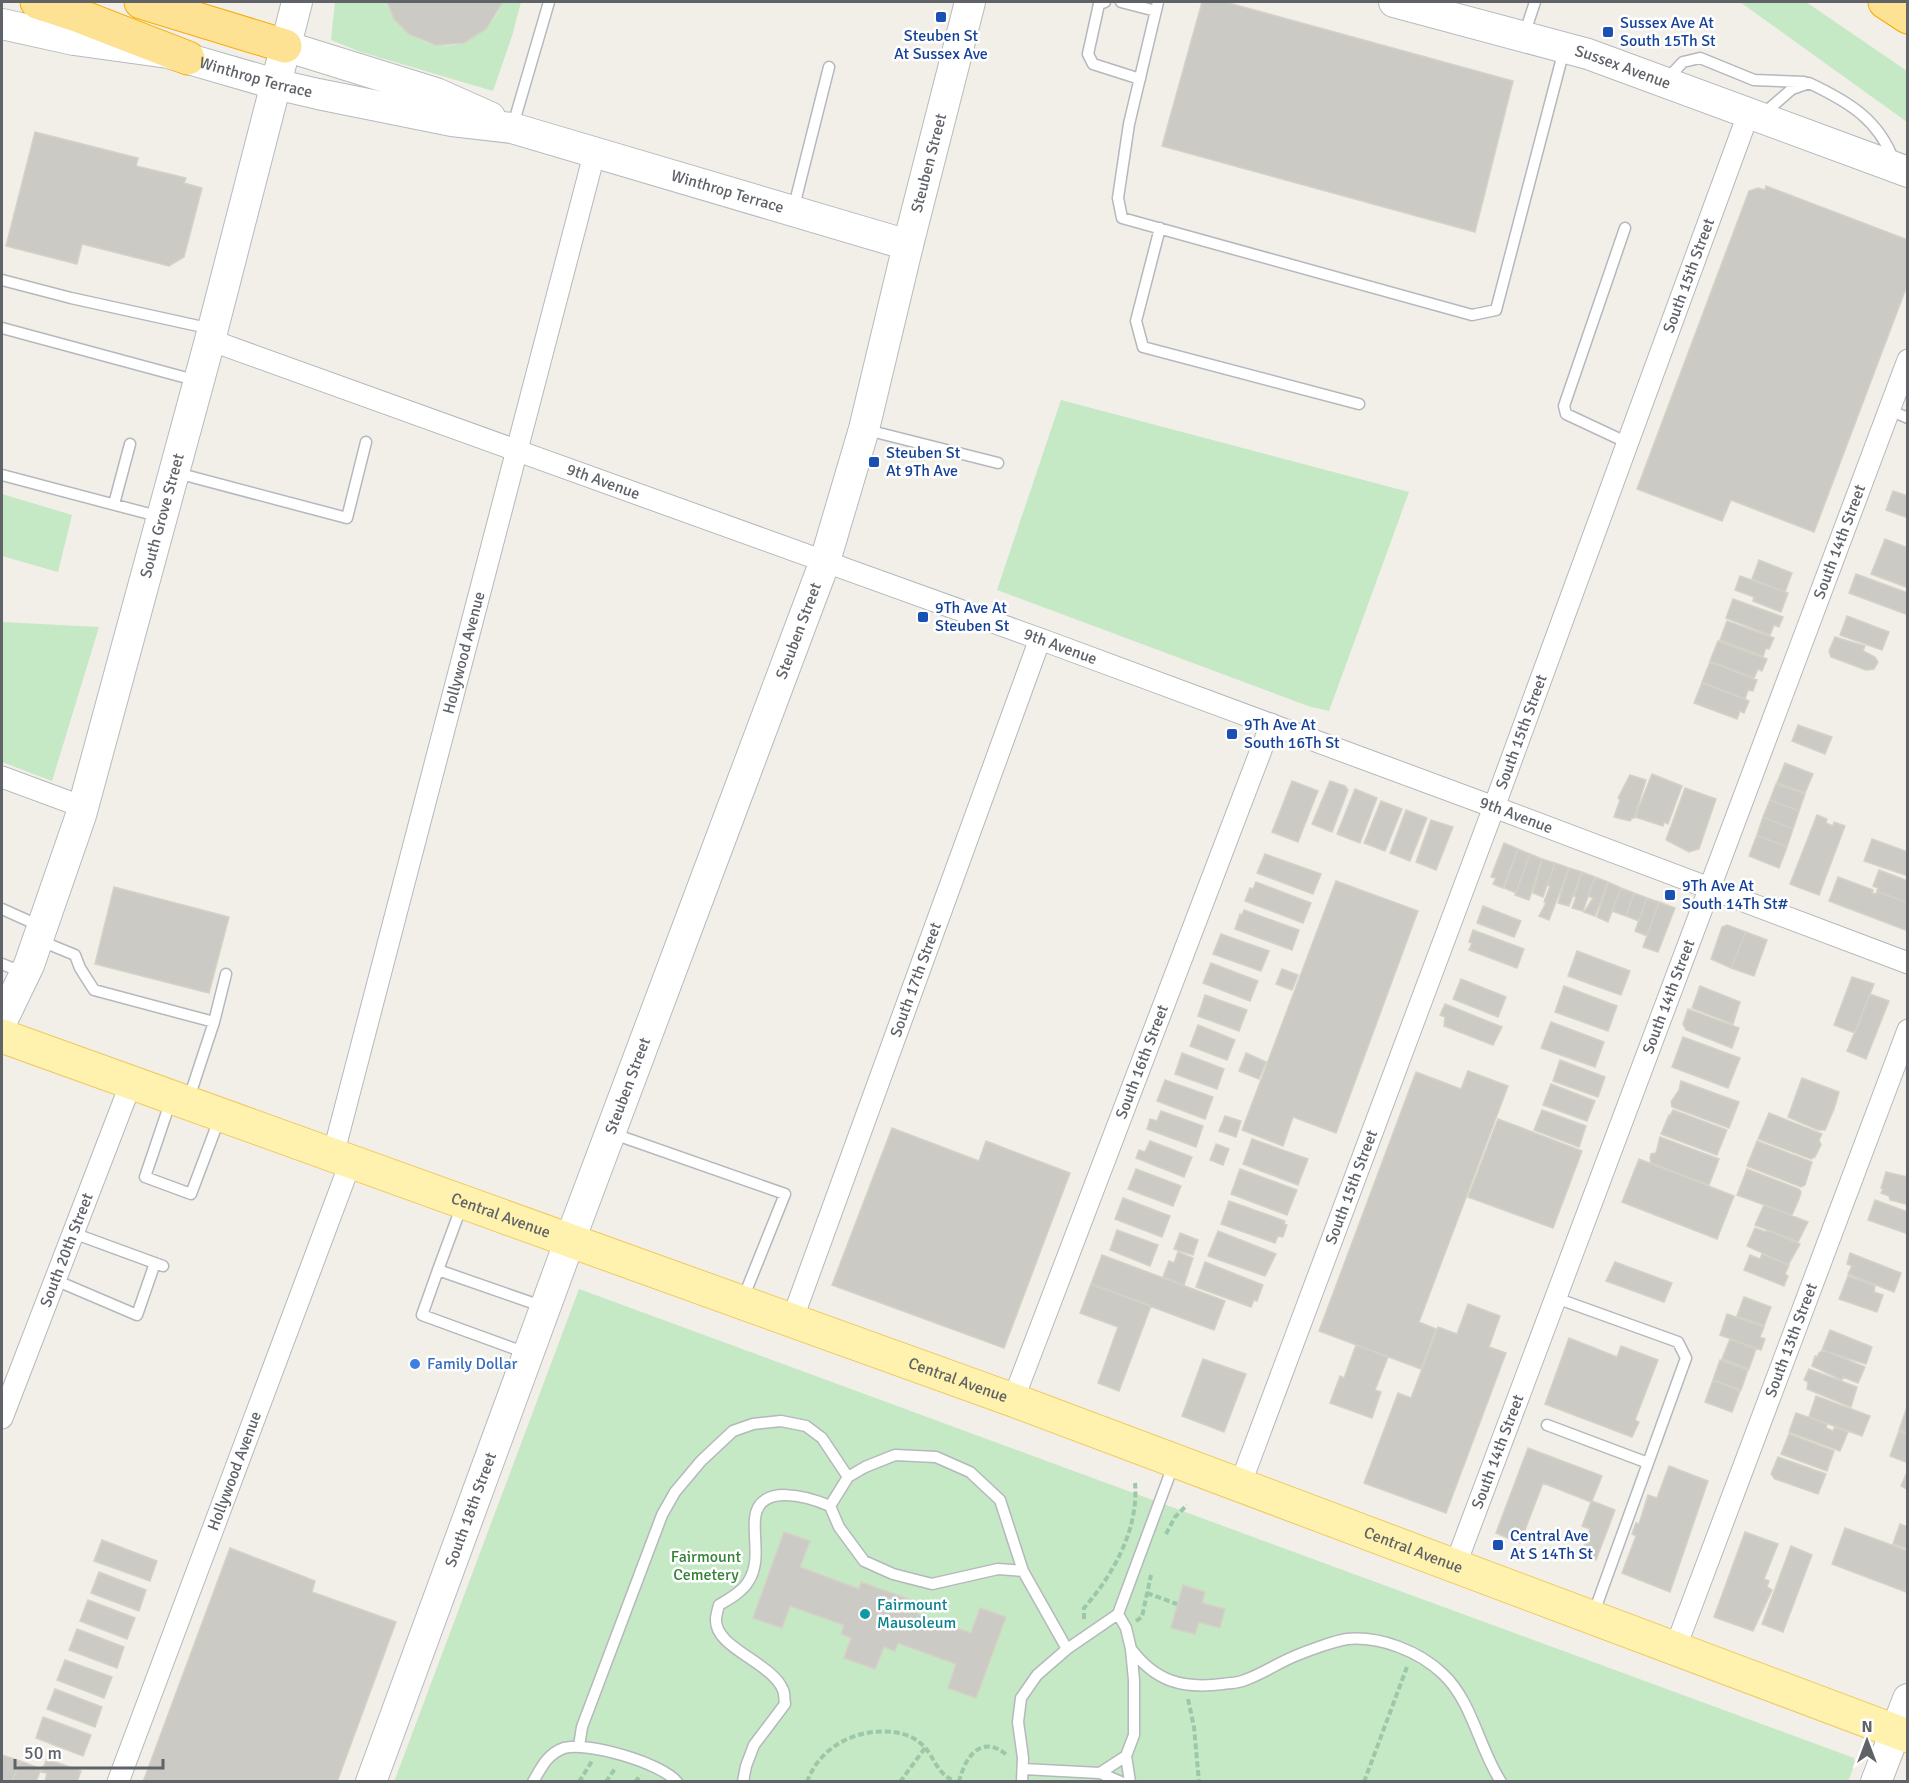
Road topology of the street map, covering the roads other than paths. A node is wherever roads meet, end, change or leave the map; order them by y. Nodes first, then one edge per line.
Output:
1 (37, 2) edge
2 (141, 2) edge
3 (297, 2) edge
4 (549, 2) edge
5 (970, 2) edge
6 (1105, 2) edge
7 (1121, 2) edge
8 (1394, 2) edge
9 (1535, 2) edge
10 (1885, 2) edge
11 (1157, 6) edge
12 (1908, 17) edge
13 (2, 24) edge
14 (1524, 36) junction
15 (285, 46) junction
16 (1565, 47) junction
17 (188, 58) junction
18 (829, 67) dead end
19 (1140, 79) junction
20 (1664, 82) junction
21 (1809, 83) junction
22 (275, 84) junction
23 (1755, 115) junction
24 (512, 128) junction
25 (594, 151) junction
26 (1902, 169) edge
27 (793, 210) junction
28 (1160, 228) junction
29 (1625, 228) dead end
30 (908, 244) junction
31 (2, 280) edge
32 (2, 328) edge
33 (211, 335) junction
34 (1908, 360) edge
35 (199, 381) junction
36 (1359, 404) dead end
37 (1898, 414) edge
38 (864, 429) junction
39 (366, 442) dead end
40 (1628, 443) junction
41 (130, 444) dead end
42 (516, 450) junction
43 (998, 463) dead end
44 (174, 472) junction
45 (2, 475) edge
46 (114, 504) junction
47 (162, 517) junction
48 (825, 561) junction
49 (1040, 639) junction
50 (1271, 724) junction
51 (2, 777) edge
52 (83, 807) junction
53 (1494, 807) junction
54 (1709, 888) junction
55 (2, 909) edge
56 (40, 933) junction
57 (1908, 963) edge
58 (13, 968) edge
59 (226, 974) dead end
60 (2, 1021) edge
61 (214, 1022) junction
62 (1908, 1030) edge
63 (2, 1036) edge
64 (131, 1083) junction
65 (180, 1100) junction
66 (221, 1114) junction
67 (610, 1133) junction
68 (342, 1158) junction
69 (463, 1202) junction
70 (73, 1233) junction
71 (570, 1240) junction
72 (438, 1270) junction
73 (55, 1280) junction
74 (1556, 1298) junction
75 (742, 1302) junction
76 (545, 1307) junction
77 (792, 1320) junction
78 (528, 1354) junction
79 (1013, 1400) junction
80 (2, 1418) edge
81 (1548, 1425) dead end
82 (1174, 1461) junction
83 (1648, 1463) junction
84 (848, 1477) junction
85 (1240, 1485) junction
86 (830, 1506) junction
87 (1455, 1566) junction
88 (1023, 1571) junction
89 (1118, 1614) junction
90 (1592, 1618) junction
91 (1067, 1649) junction
92 (1131, 1649) junction
93 (1675, 1649) junction
94 (1908, 1699) edge
95 (1901, 1734) edge
96 (579, 1746) junction
97 (1126, 1756) junction
98 (1023, 1763) junction
99 (1100, 1773) junction
100 (118, 1782) edge
101 (371, 1782) edge
102 (533, 1782) edge
103 (677, 1782) edge
104 (743, 1782) edge
105 (1022, 1782) edge
106 (1120, 1782) edge
107 (1130, 1782) edge
108 (1502, 1782) edge
109 (1876, 1782) edge

1 - 17 highway
2 - 15 highway
3 - 15 main road, South Grove Street
4 - 24 lane
5 - 30 main road, Steuben Street
6 - 19 lane
7 - 11 lane
8 - 14 main road, Sussex Avenue
9 - 14 lane
10 - 12 highway
11 - 19 lane
13 - 17 main road, Winthrop Terrace
14 - 16 main road, Sussex Avenue
15 - 22 main road, South Grove Street
15 - 24 main road, Winthrop Terrace
16 - 20 main road, Sussex Avenue
16 - 28 lane
17 - 22 main road, Winthrop Terrace
18 - 27 lane
19 - 28 lane
20 - 21 lane
20 - 23 main road, Sussex Avenue
21 - 23 lane
21 - 26 lane
22 - 24 main road, Winthrop Terrace
22 - 33 main road, South Grove Street
23 - 26 main road, Sussex Avenue
23 - 40 street, South 15th Street
24 - 25 main road, Winthrop Terrace
25 - 27 main road, Winthrop Terrace
25 - 42 street, Hollywood Avenue
27 - 30 main road, Winthrop Terrace
28 - 36 lane
29 - 40 lane
30 - 38 main road, Steuben Street
31 - 33 lane
32 - 35 lane
33 - 35 main road, South Grove Street
33 - 42 street, 9th Avenue
34 - 37 street, South 14th Street
35 - 44 main road, South Grove Street
37 - 54 street, South 14th Street
38 - 43 lane
38 - 48 main road, Steuben Street
39 - 44 lane
40 - 53 street, South 15th Street
41 - 46 lane
42 - 48 street, 9th Avenue
42 - 68 street, Hollywood Avenue
44 - 47 main road, South Grove Street
45 - 46 lane
46 - 47 lane
47 - 52 main road, South Grove Street
48 - 49 street, 9th Avenue
48 - 67 main road, Steuben Street
49 - 50 street, 9th Avenue
49 - 77 street, South 17th Street
50 - 53 street, 9th Avenue
50 - 79 street, South 16th Street
51 - 52 street
52 - 56 main road, South Grove Street
53 - 54 street, 9th Avenue
53 - 85 street, South 15th Street
54 - 57 street, 9th Avenue
54 - 74 street, South 14th Street
55 - 56 lane
56 - 58 main road, South Grove Street
56 - 61 lane
58 - 60 main road, South Grove Street
59 - 61 lane
61 - 65 lane
62 - 93 street, South 13th Street
63 - 64 main road, Central Avenue
64 - 65 main road, Central Avenue
64 - 70 street, South 20th Street
65 - 66 main road, Central Avenue
65 - 66 lane
66 - 68 main road, Central Avenue
67 - 71 main road, Steuben Street
67 - 75 lane
68 - 69 main road, Central Avenue
68 - 100 street, Hollywood Avenue
69 - 71 main road, Central Avenue
69 - 72 lane
70 - 73 street, South 20th Street
70 - 73 lane
71 - 75 main road, Central Avenue
71 - 76 main road, South 18th Street
72 - 76 lane
72 - 78 lane
73 - 80 street, South 20th Street
74 - 83 lane
74 - 87 street, South 14th Street
75 - 77 main road, Central Avenue
76 - 78 main road, South 18th Street
77 - 79 main road, Central Avenue
78 - 101 main road, South 18th Street
79 - 82 main road, Central Avenue
81 - 83 lane
82 - 85 main road, Central Avenue
82 - 89 lane
83 - 90 lane
84 - 86 lane
84 - 88 lane
84 - 96 lane
85 - 87 main road, Central Avenue
86 - 88 lane
86 - 104 lane
87 - 90 main road, Central Avenue
88 - 91 lane
89 - 91 lane
89 - 92 lane
90 - 93 main road, Central Avenue
91 - 98 lane
92 - 97 lane
92 - 108 lane
93 - 95 main road, Central Avenue
94 - 95 main road
95 - 109 main road
96 - 102 lane
96 - 103 lane
97 - 99 lane
97 - 107 lane
98 - 99 lane
98 - 105 lane
99 - 106 lane

